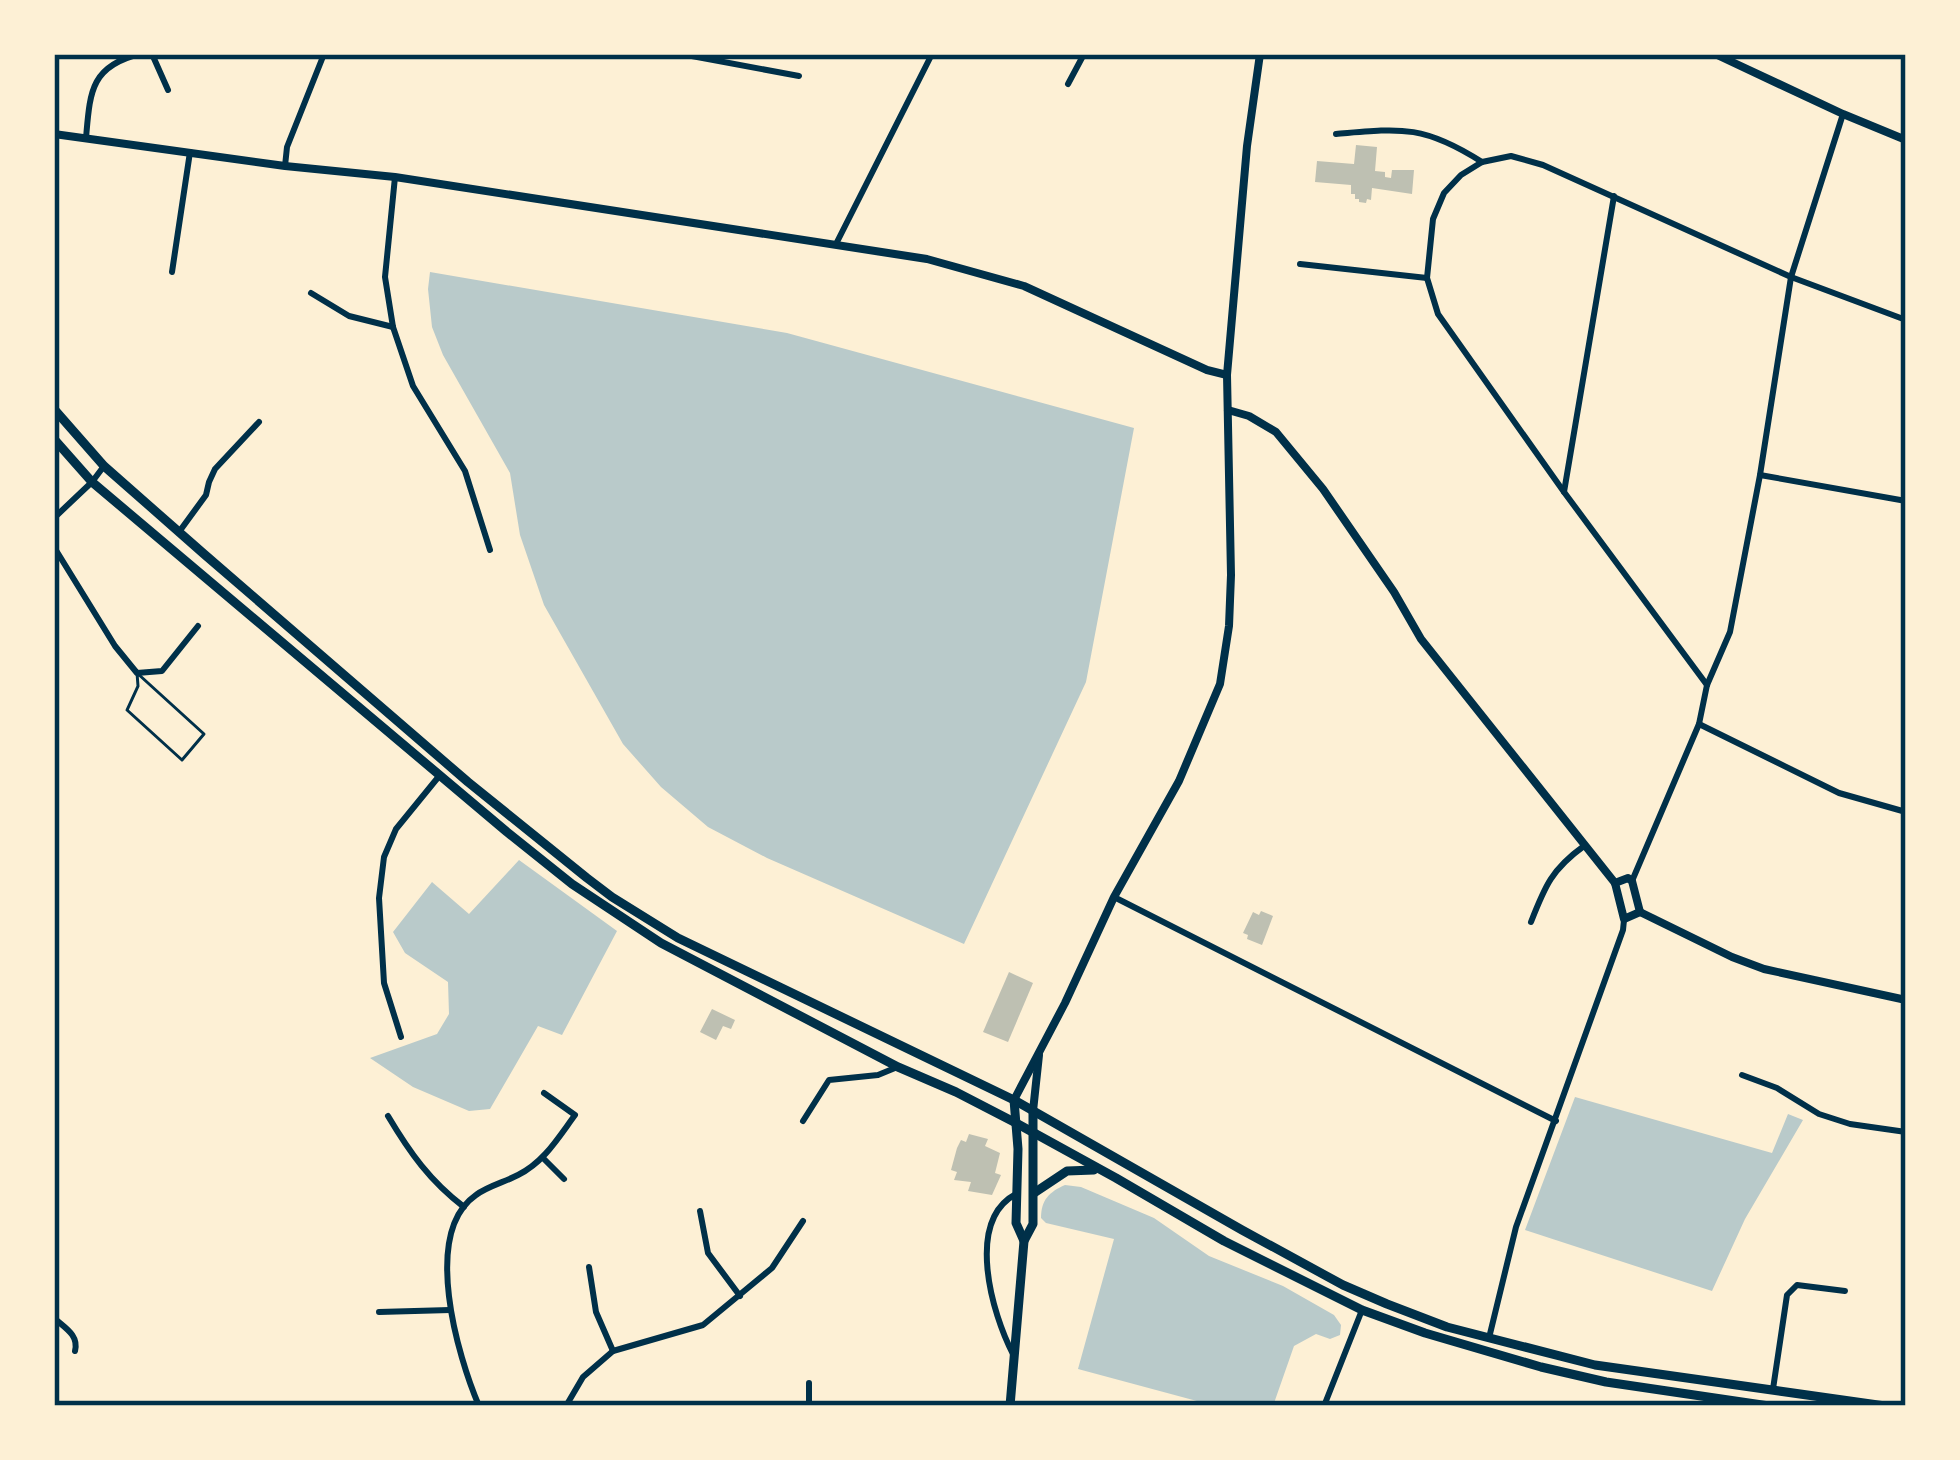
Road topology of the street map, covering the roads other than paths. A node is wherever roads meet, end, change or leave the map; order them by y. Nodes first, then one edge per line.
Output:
1 (103, 54) edge
2 (140, 54) edge
3 (152, 54) edge
4 (324, 54) edge
5 (681, 54) edge
6 (932, 54) edge
7 (1084, 54) edge
8 (1260, 54) edge
9 (1714, 54) edge
10 (110, 64) junction
11 (799, 76) dead end
12 (1068, 84) dead end
13 (168, 90) dead end
14 (1843, 114) junction
15 (54, 134) edge
16 (1336, 134) dead end
17 (86, 138) junction
18 (1906, 140) edge
19 (190, 152) junction
20 (1482, 162) junction
21 (285, 166) junction
22 (395, 176) junction
23 (1614, 196) junction
24 (836, 244) junction
25 (1300, 264) dead end
26 (172, 272) dead end
27 (1791, 277) junction
28 (1427, 278) junction
29 (311, 292) dead end
30 (1906, 320) edge
31 (393, 327) junction
32 (1227, 375) junction
33 (54, 409) edge
34 (1228, 410) junction
35 (259, 422) dead end
36 (54, 439) edge
37 (104, 466) junction
38 (1760, 476) junction
39 (92, 482) junction
40 (1564, 492) junction
41 (1906, 501) edge
42 (54, 518) edge
43 (179, 532) junction
44 (54, 547) edge
45 (490, 550) dead end
46 (199, 626) dead end
47 (137, 673) junction
48 (1707, 685) junction
49 (1699, 724) junction
50 (440, 776) junction
51 (1906, 812) edge
52 (1584, 846) junction
53 (1633, 881) junction
54 (1615, 883) junction
55 (1114, 897) junction
56 (1640, 912) junction
57 (1624, 919) junction
58 (1531, 922) dead end
59 (1906, 1000) edge
60 (401, 1037) dead end
61 (1041, 1047) junction
62 (898, 1067) junction
63 (1742, 1075) dead end
64 (544, 1094) dead end
65 (1014, 1100) junction
66 (1033, 1112) junction
67 (388, 1116) dead end
68 (803, 1121) dead end
69 (1556, 1121) junction
70 (1016, 1123) junction
71 (1906, 1132) edge
72 (1034, 1133) junction
73 (543, 1158) junction
74 (1105, 1172) junction
75 (564, 1179) dead end
76 (1034, 1193) junction
77 (1016, 1194) junction
78 (464, 1207) junction
79 (700, 1211) dead end
80 (803, 1221) dead end
81 (1024, 1241) junction
82 (590, 1267) dead end
83 (1845, 1292) dead end
84 (740, 1296) junction
85 (451, 1310) junction
86 (1362, 1310) junction
87 (380, 1312) dead end
88 (54, 1318) edge
89 (1489, 1338) junction
90 (75, 1351) dead end
91 (613, 1351) junction
92 (1015, 1357) junction
93 (809, 1383) dead end
94 (1773, 1389) junction
95 (1722, 1403) edge
96 (476, 1405) edge
97 (566, 1406) edge
98 (809, 1406) edge
99 (1010, 1406) edge
100 (1324, 1406) edge
101 (1769, 1406) edge
102 (1885, 1406) edge

1 - 10 street
2 - 10 street
3 - 13 street
4 - 21 street
5 - 11 street
6 - 24 street
7 - 12 street
8 - 32 street
9 - 14 street
10 - 17 street
14 - 18 street
14 - 27 street
15 - 17 street
16 - 20 street
17 - 19 street
19 - 21 street
19 - 26 street
20 - 23 street
20 - 28 street
21 - 22 street
22 - 24 street
22 - 31 street
23 - 27 street
23 - 40 street
24 - 32 street
25 - 28 street
27 - 30 street
27 - 38 street
28 - 40 street
29 - 31 street
31 - 45 street
32 - 34 street
33 - 37 main road
34 - 52 street
34 - 55 street
35 - 43 street
36 - 39 main road
37 - 39 street
37 - 43 main road
38 - 41 street
38 - 48 street
39 - 42 street
39 - 50 main road
40 - 48 street
43 - 65 main road
44 - 47 street
46 - 47 street
47 - 47 lane
48 - 49 street
49 - 51 street
49 - 53 street
50 - 60 street
50 - 62 main road
52 - 54 street
52 - 58 street
53 - 54 street
53 - 56 street
54 - 57 street
55 - 61 street
55 - 69 street
56 - 57 street
56 - 59 street
57 - 69 street
61 - 65 street
61 - 66 street
62 - 68 street
62 - 70 main road
63 - 71 street
64 - 73 street
65 - 66 main road
65 - 70 main road
66 - 72 main road
66 - 89 main road
67 - 78 street
69 - 89 street
70 - 72 main road
70 - 77 main road
72 - 74 main road
72 - 76 main road
73 - 75 street
73 - 78 street
74 - 76 main road
74 - 86 main road
76 - 81 main road
77 - 81 main road
77 - 92 street
78 - 85 street
79 - 84 street
80 - 84 street
81 - 92 main road
82 - 91 street
83 - 94 street
84 - 91 street
85 - 87 street
85 - 96 street
86 - 95 main road
86 - 100 street
88 - 90 street
89 - 94 main road
91 - 97 street
92 - 99 main road
93 - 98 street
94 - 102 main road
95 - 101 main road

